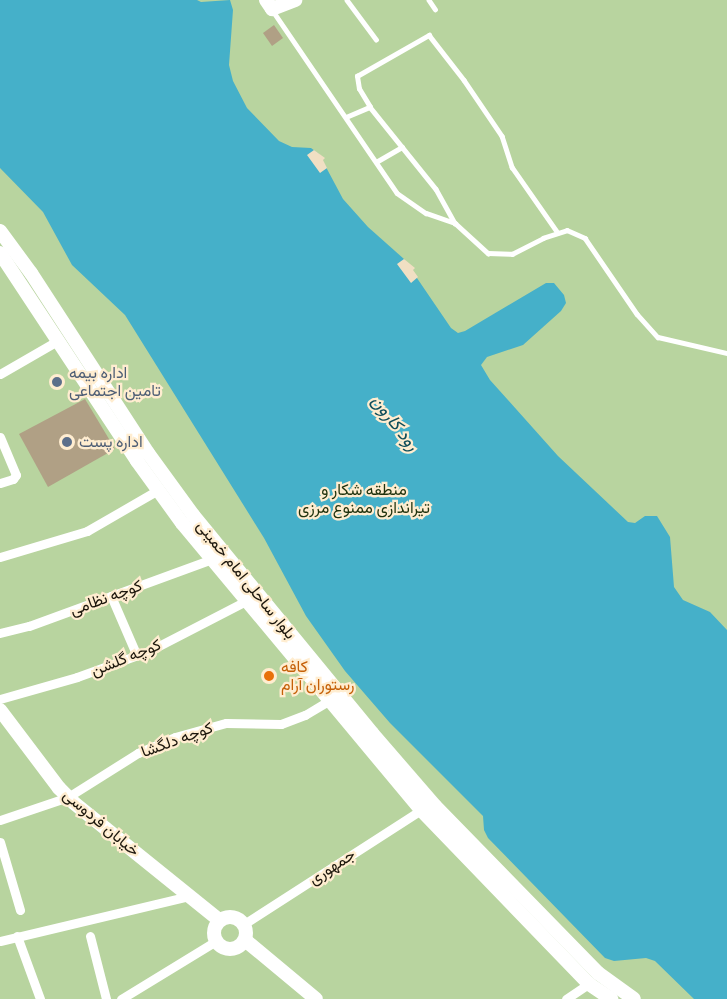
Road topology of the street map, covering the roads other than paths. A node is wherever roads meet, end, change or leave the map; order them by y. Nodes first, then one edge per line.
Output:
1 (296, 0) edge
2 (347, 0) edge
3 (429, 0) edge
4 (269, 4) edge
5 (435, 9) dead end
6 (376, 39) dead end
7 (370, 107) junction
8 (346, 117) junction
9 (402, 147) junction
10 (376, 162) junction
11 (456, 223) junction
12 (0, 231) edge
13 (558, 233) junction
14 (0, 253) edge
15 (58, 340) junction
16 (727, 353) edge
17 (0, 374) edge
18 (0, 436) edge
19 (0, 483) edge
20 (158, 490) junction
21 (0, 556) edge
22 (212, 559) junction
23 (111, 596) junction
24 (246, 601) junction
25 (0, 633) edge
26 (137, 656) junction
27 (0, 699) edge
28 (328, 701) junction
29 (0, 710) edge
30 (68, 797) junction
31 (426, 806) junction
32 (0, 820) edge
33 (0, 842) edge
34 (189, 896) junction
35 (20, 910) dead end
36 (219, 920) junction
37 (244, 924) junction
38 (17, 936) junction
39 (90, 936) dead end
40 (216, 940) junction
41 (244, 940) junction
42 (0, 941) edge
43 (594, 979) junction
44 (40, 999) edge
45 (106, 999) edge
46 (121, 999) edge
47 (316, 999) edge
48 (566, 999) edge
49 (611, 999) edge
50 (634, 999) edge

1 - 4 main road
2 - 6 lane
3 - 5 lane
4 - 8 lane
7 - 8 lane
7 - 9 lane
7 - 13 lane
8 - 10 lane
9 - 10 lane
9 - 11 lane
10 - 11 lane
11 - 13 lane
12 - 31 main road, بلوار ساحلی امام خمینی
13 - 16 lane
14 - 15 main road, بلوار ساحلی امام خمینی
15 - 17 street
15 - 20 main road, بلوار ساحلی امام خمینی
18 - 19 street
20 - 21 street
20 - 22 main road, بلوار ساحلی امام خمینی
22 - 23 street, کوچه نظامی
22 - 24 main road, بلوار ساحلی امام خمینی
23 - 25 street, کوچه نظامی
23 - 26 street
24 - 26 street, کوچه گلشن
24 - 28 main road, بلوار ساحلی امام خمینی
26 - 27 street, کوچه گلشن
28 - 30 street, کوچه دلگشا
28 - 31 main road, بلوار ساحلی امام خمینی
29 - 30 main road, خیابان فردوسی
30 - 32 street, کوچه دلگشا
30 - 34 main road, خیابان فردوسی
31 - 37 street, جمهوری
31 - 43 main road, بلوار ساحلی امام خمینی
33 - 35 street
34 - 36 main road, خیابان فردوسی
34 - 38 street
36 - 37 main road
36 - 40 main road
37 - 41 main road
38 - 42 street
38 - 44 street
39 - 45 street
40 - 41 main road
40 - 46 street
41 - 47 main road
43 - 48 street
43 - 49 main road, بلوار ساحلی امام خمینی
43 - 50 main road, بلوار ساحلی امام خمینی

